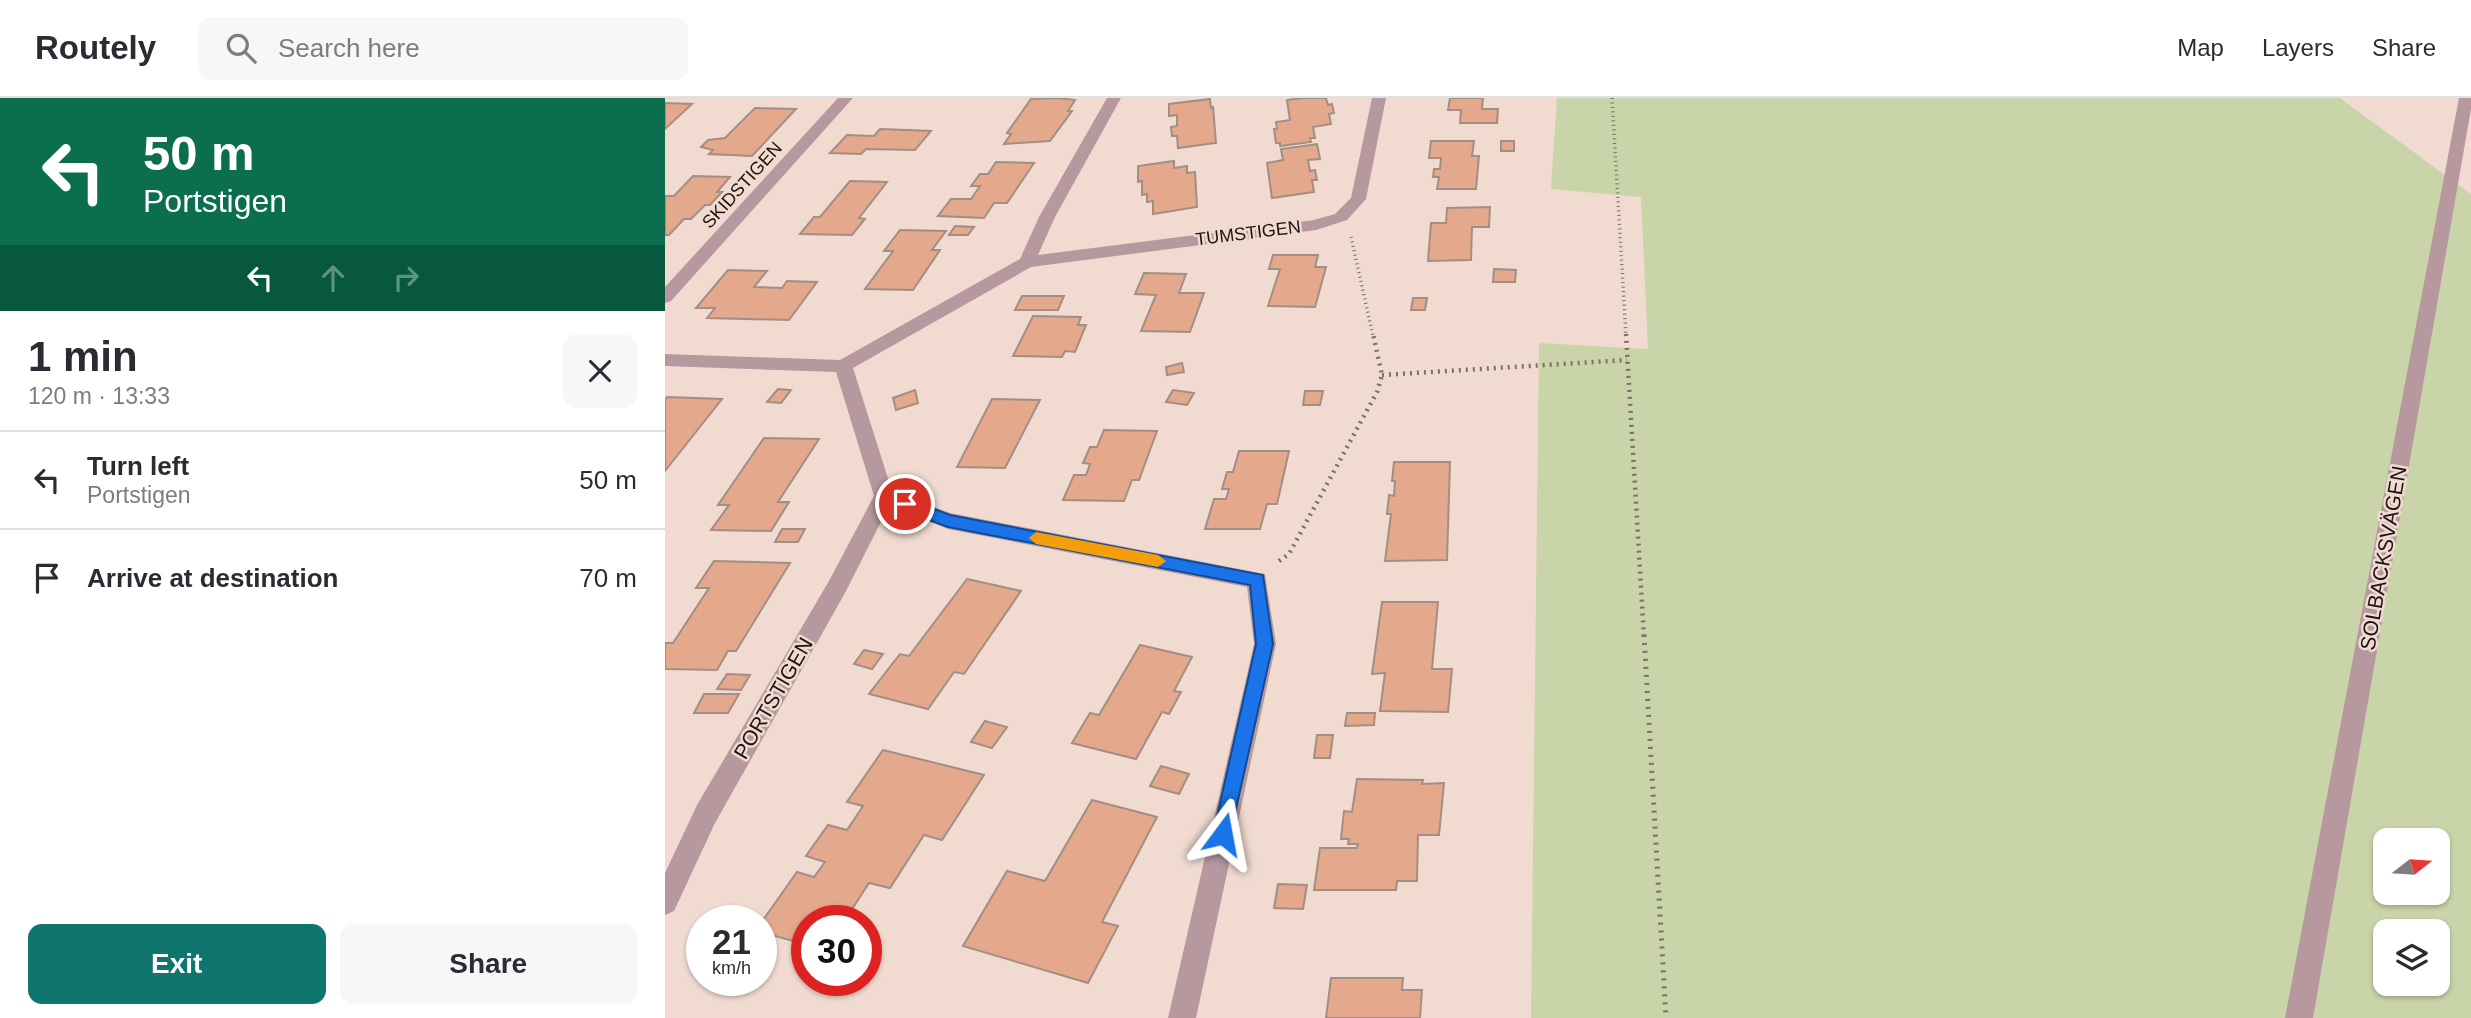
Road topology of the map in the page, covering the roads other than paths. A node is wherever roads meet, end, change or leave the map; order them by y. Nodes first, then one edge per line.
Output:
1 (846, 98) edge
2 (1114, 98) edge
3 (1379, 98) edge
4 (2466, 98) edge
5 (1027, 262) junction
6 (665, 297) edge
7 (665, 360) edge
8 (843, 366) junction
9 (884, 496) junction
10 (665, 902) edge
11 (1182, 1018) edge
12 (2299, 1018) edge

1 - 6 street, SKIDSTIGEN
2 - 5 street
3 - 5 street, TUMSTIGEN
4 - 12 street, SOLBACKSVÄGEN
5 - 8 street, TUMSTIGEN
7 - 8 street
8 - 9 street
9 - 10 street, PORTSTIGEN
9 - 11 street

